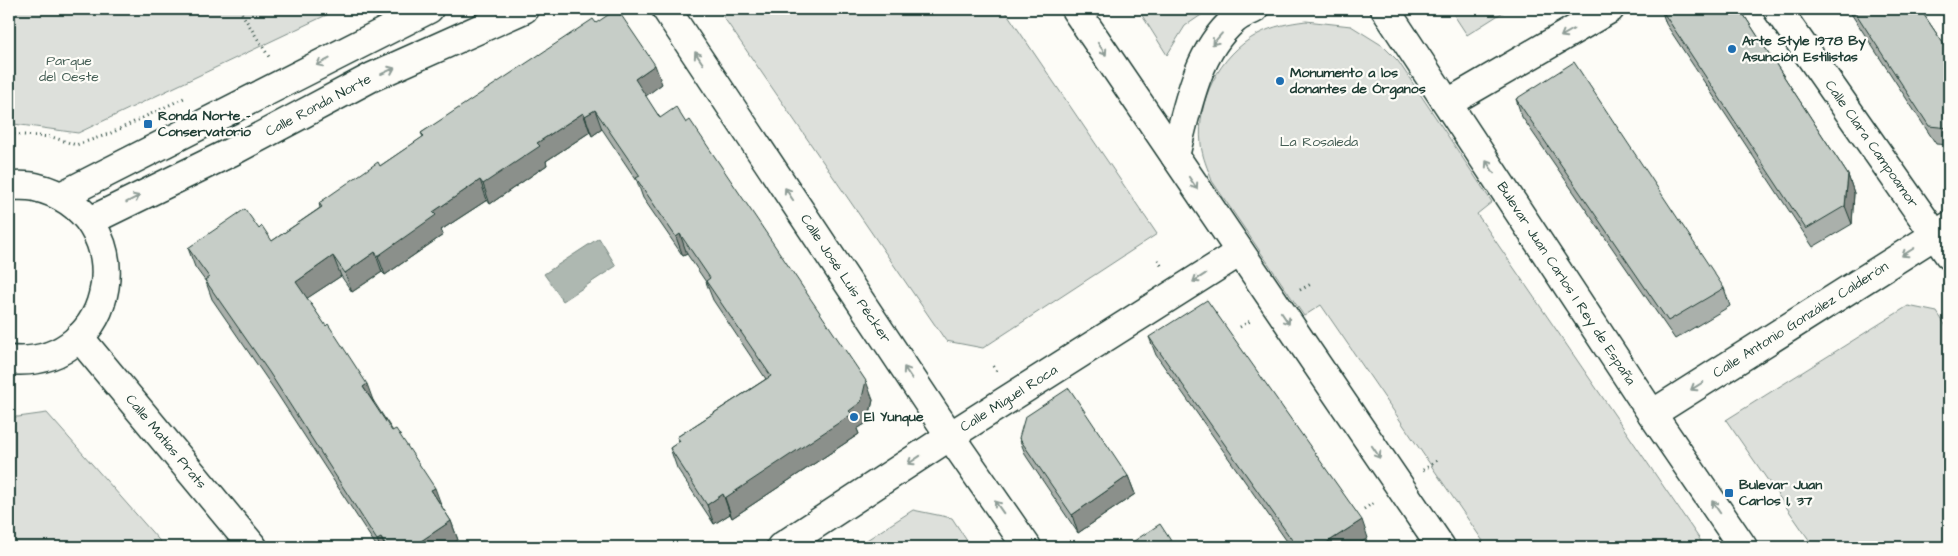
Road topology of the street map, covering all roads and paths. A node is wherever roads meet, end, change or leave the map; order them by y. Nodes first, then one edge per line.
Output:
1 (239, 9) edge
2 (429, 9) edge
3 (524, 9) edge
4 (666, 9) edge
5 (1074, 9) edge
6 (1254, 9) edge
7 (1610, 9) edge
8 (1777, 9) edge
9 (1382, 11) edge
10 (278, 53) dead end
11 (269, 57) junction
12 (260, 62) dead end
13 (189, 95) dead end
14 (1448, 103) junction
15 (9, 134) edge
16 (1175, 156) junction
17 (9, 186) edge
18 (61, 196) junction
19 (90, 221) junction
20 (1945, 238) edge
21 (1240, 252) junction
22 (79, 337) junction
23 (9, 360) edge
24 (1652, 414) junction
25 (950, 436) junction
26 (253, 547) edge
27 (781, 547) edge
28 (1027, 547) edge
29 (1441, 547) edge
30 (1743, 547) edge

1 - 11 path
2 -> 18 street
19 -> 3 street, Calle Ronda Norte
25 -> 4 street, Calle José Luis Pécker
5 -> 16 street
6 -> 16 street
7 -> 14 street
8 - 20 street, Calle Clara Campoamor
9 - 14 street, Bulevar Juan Carlos I Rey de España
10 - 11 path
11 - 12 path
13 - 15 path
24 -> 14 street, Bulevar Juan Carlos I Rey de España
16 -> 21 street
17 - 18 street
18 - 19 street
19 - 22 street
20 -> 24 street, Calle Antonio González Calderón
21 -> 25 street, Calle Miguel Roca
21 -> 29 street
22 - 23 street
22 - 26 street, Calle Matías Prats
30 -> 24 street, Bulevar Juan Carlos I Rey de España
25 -> 27 street, Calle Miguel Roca
28 -> 25 street, Calle José Luis Pécker

